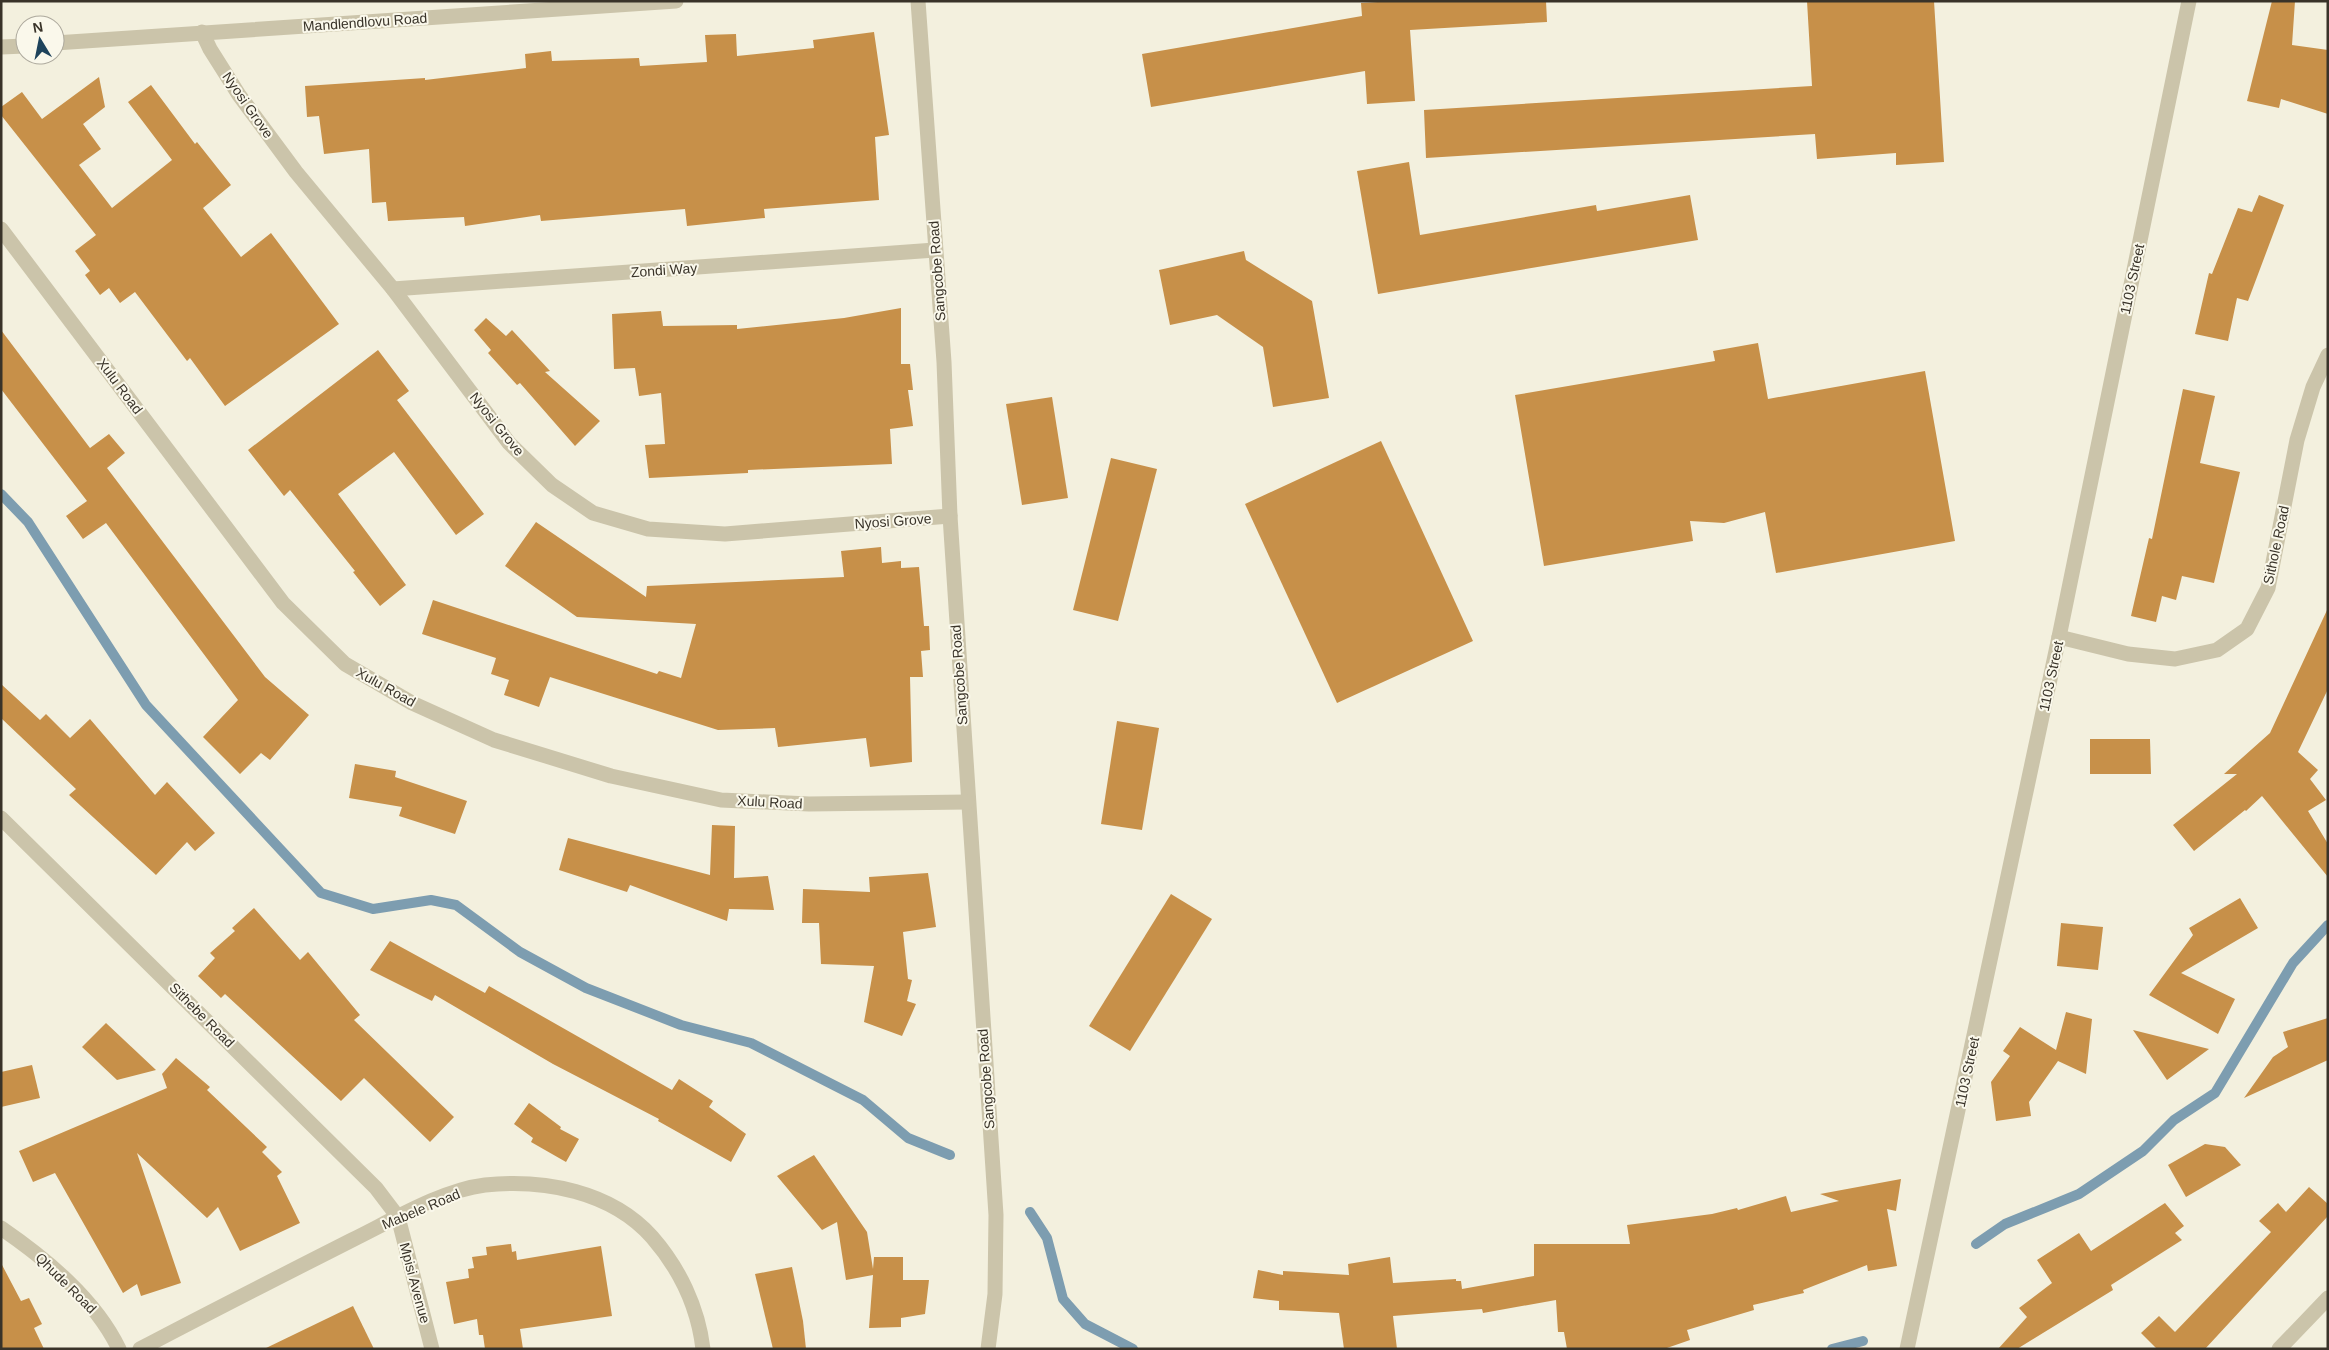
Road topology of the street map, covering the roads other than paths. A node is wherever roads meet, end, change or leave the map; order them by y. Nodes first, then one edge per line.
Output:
1 (676, 1) edge
2 (918, 1) edge
3 (2189, 1) edge
4 (202, 32) junction
5 (65, 42) edge
6 (15, 46) edge
7 (1, 47) edge
8 (1, 229) edge
9 (935, 250) junction
10 (393, 289) junction
11 (2328, 355) edge
12 (950, 516) junction
13 (2059, 637) junction
14 (967, 802) junction
15 (1, 818) edge
16 (398, 1217) junction
17 (1, 1228) edge
18 (2328, 1298) edge
19 (119, 1349) edge
20 (140, 1349) edge
21 (432, 1349) edge
22 (703, 1349) edge
23 (988, 1349) edge
24 (1907, 1349) edge
25 (2279, 1349) edge

1 - 4 street, Mandlendlovu Road
2 - 9 street, Sangcobe Road
3 - 13 street, 1103 Street
4 - 5 street, Mandlendlovu Road
4 - 10 street, Nyosi Grove
6 - 7 street
8 - 14 street, Xulu Road
9 - 10 street, Zondi Way
9 - 12 street, Sangcobe Road
10 - 12 street, Nyosi Grove
11 - 13 street, Sithole Road
12 - 14 street, Sangcobe Road
13 - 24 street, 1103 Street
14 - 23 street, Sangcobe Road
15 - 16 street, Sithebe Road
16 - 20 street, Mabele Road
16 - 21 street, Mpisi Avenue
16 - 22 street, Mabele Road
17 - 19 street, Qhude Road
18 - 25 street

